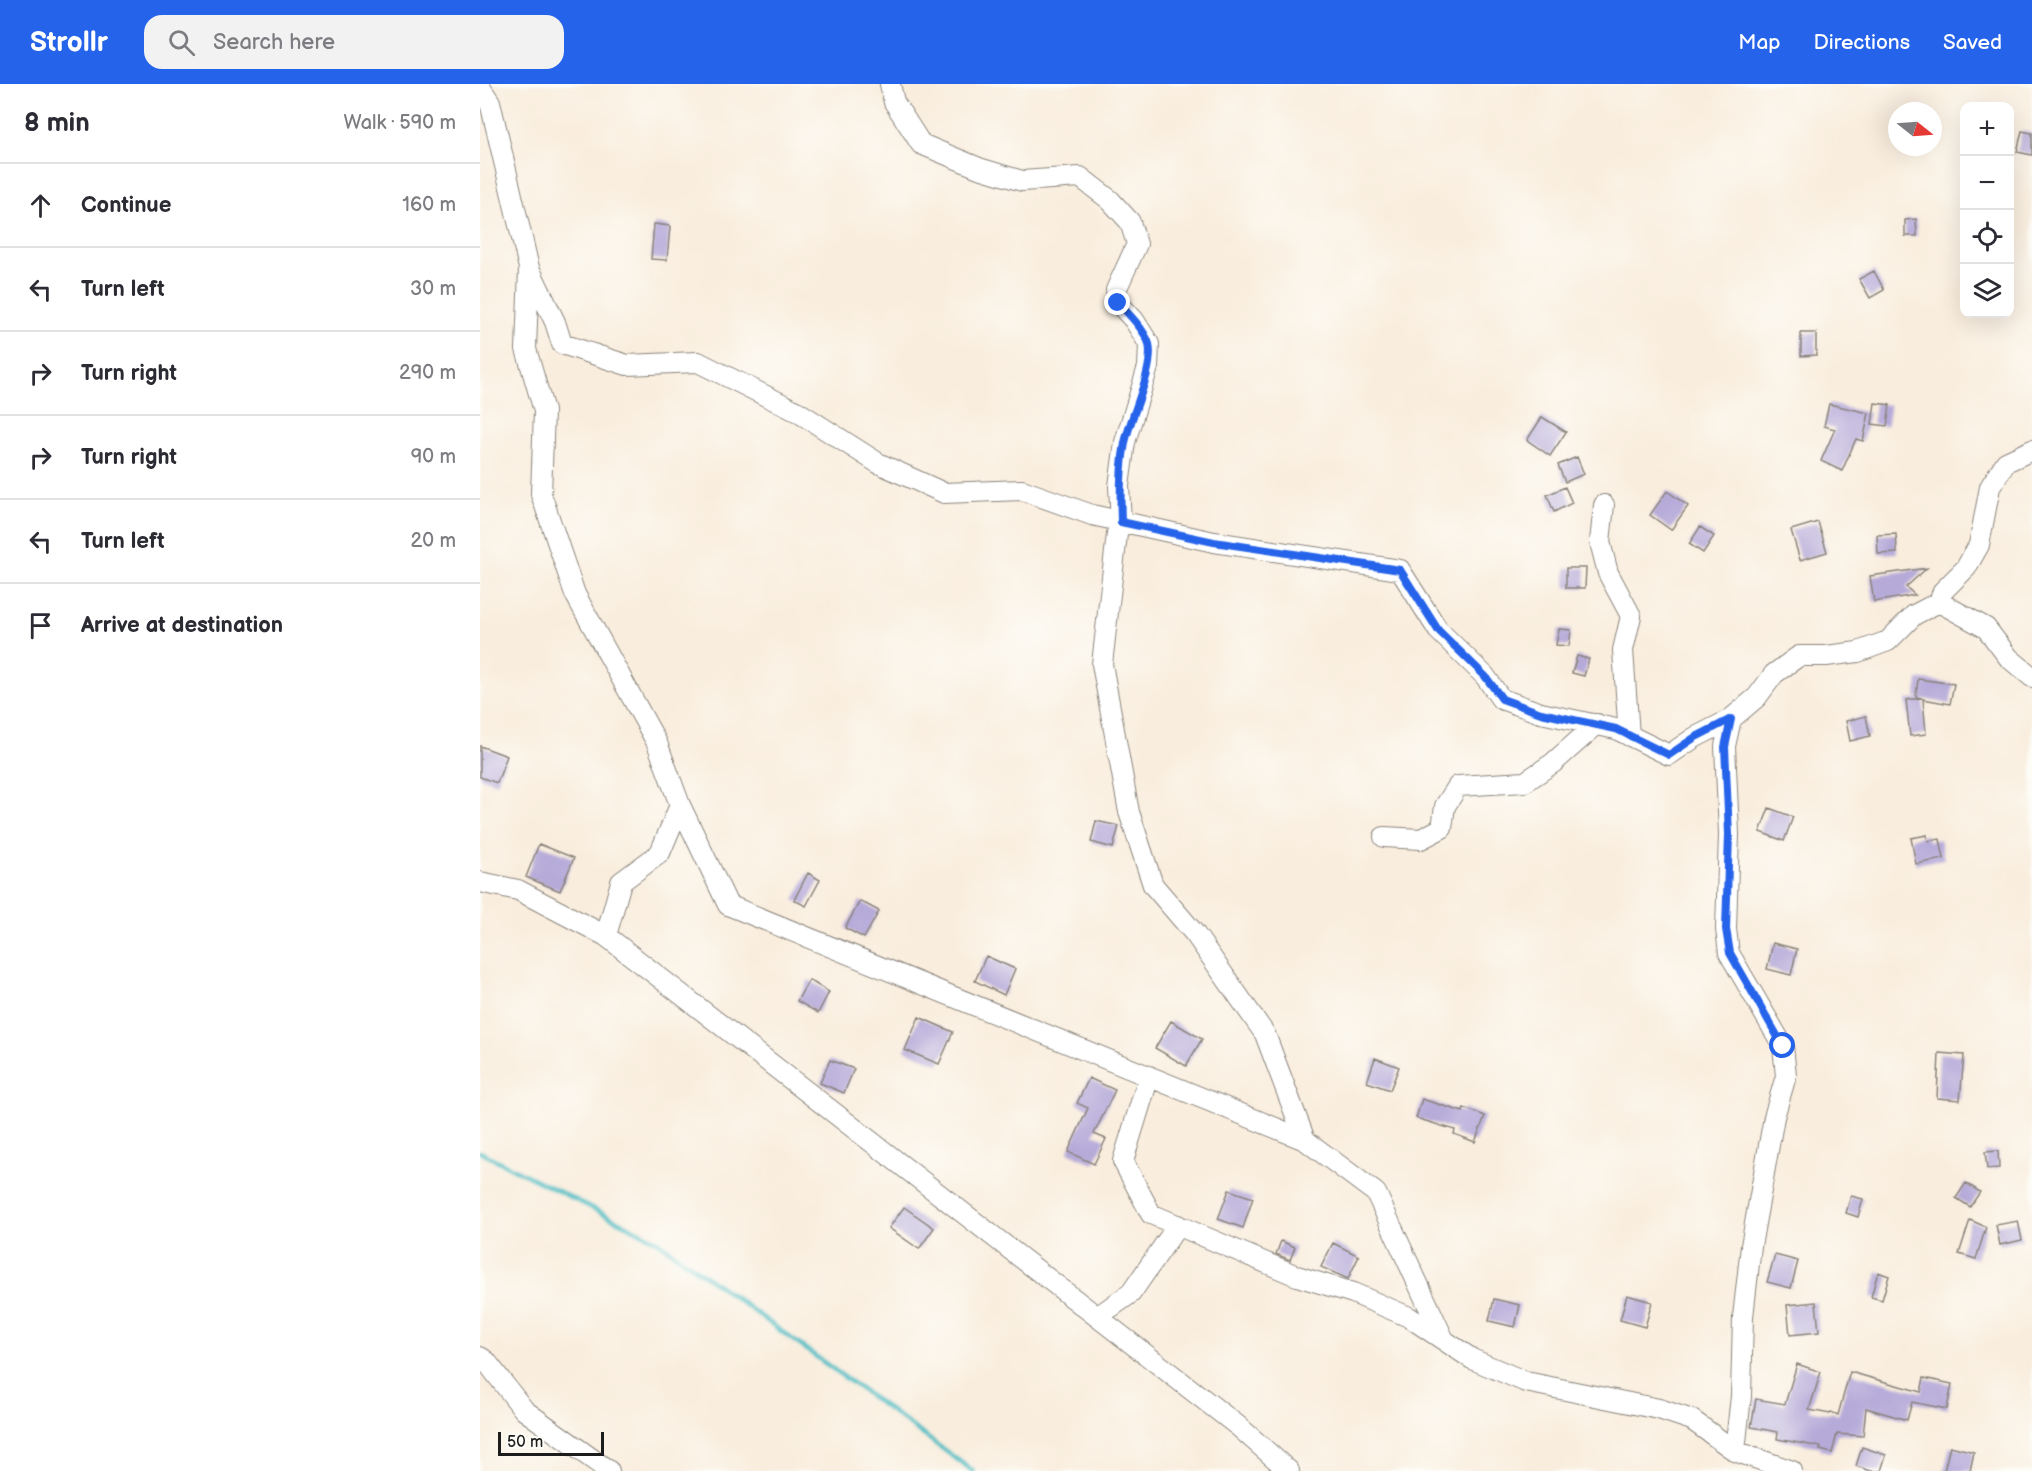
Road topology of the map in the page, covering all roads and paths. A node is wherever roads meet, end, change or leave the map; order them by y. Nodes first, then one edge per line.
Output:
1 (890, 84) edge
2 (480, 87) edge
3 (529, 268) junction
4 (2032, 450) edge
5 (1604, 505) dead end
6 (1121, 522) junction
7 (1939, 602) junction
8 (2032, 677) edge
9 (1731, 719) junction
10 (1597, 724) junction
11 (1629, 736) junction
12 (680, 805) junction
13 (1384, 837) dead end
14 (480, 882) edge
15 (606, 936) junction
16 (1149, 1076) junction
17 (1305, 1140) junction
18 (1178, 1225) junction
19 (1097, 1317) junction
20 (1444, 1340) junction
21 (480, 1357) edge
22 (1735, 1451) junction
23 (609, 1471) edge
24 (1289, 1471) edge
25 (1792, 1471) edge

1 - 6 street
2 - 3 street
3 - 6 street
3 - 12 street
4 - 7 street
5 - 11 street
6 - 10 street
6 - 17 street
7 - 8 street
7 - 9 street
9 - 11 street
9 - 22 street
10 - 11 street
10 - 13 street
12 - 15 street
12 - 16 street
14 - 15 street
15 - 19 street
16 - 17 street
16 - 18 street
17 - 20 street
18 - 19 street
18 - 20 street
19 - 24 street
20 - 22 street
21 - 23 street
22 - 25 street

